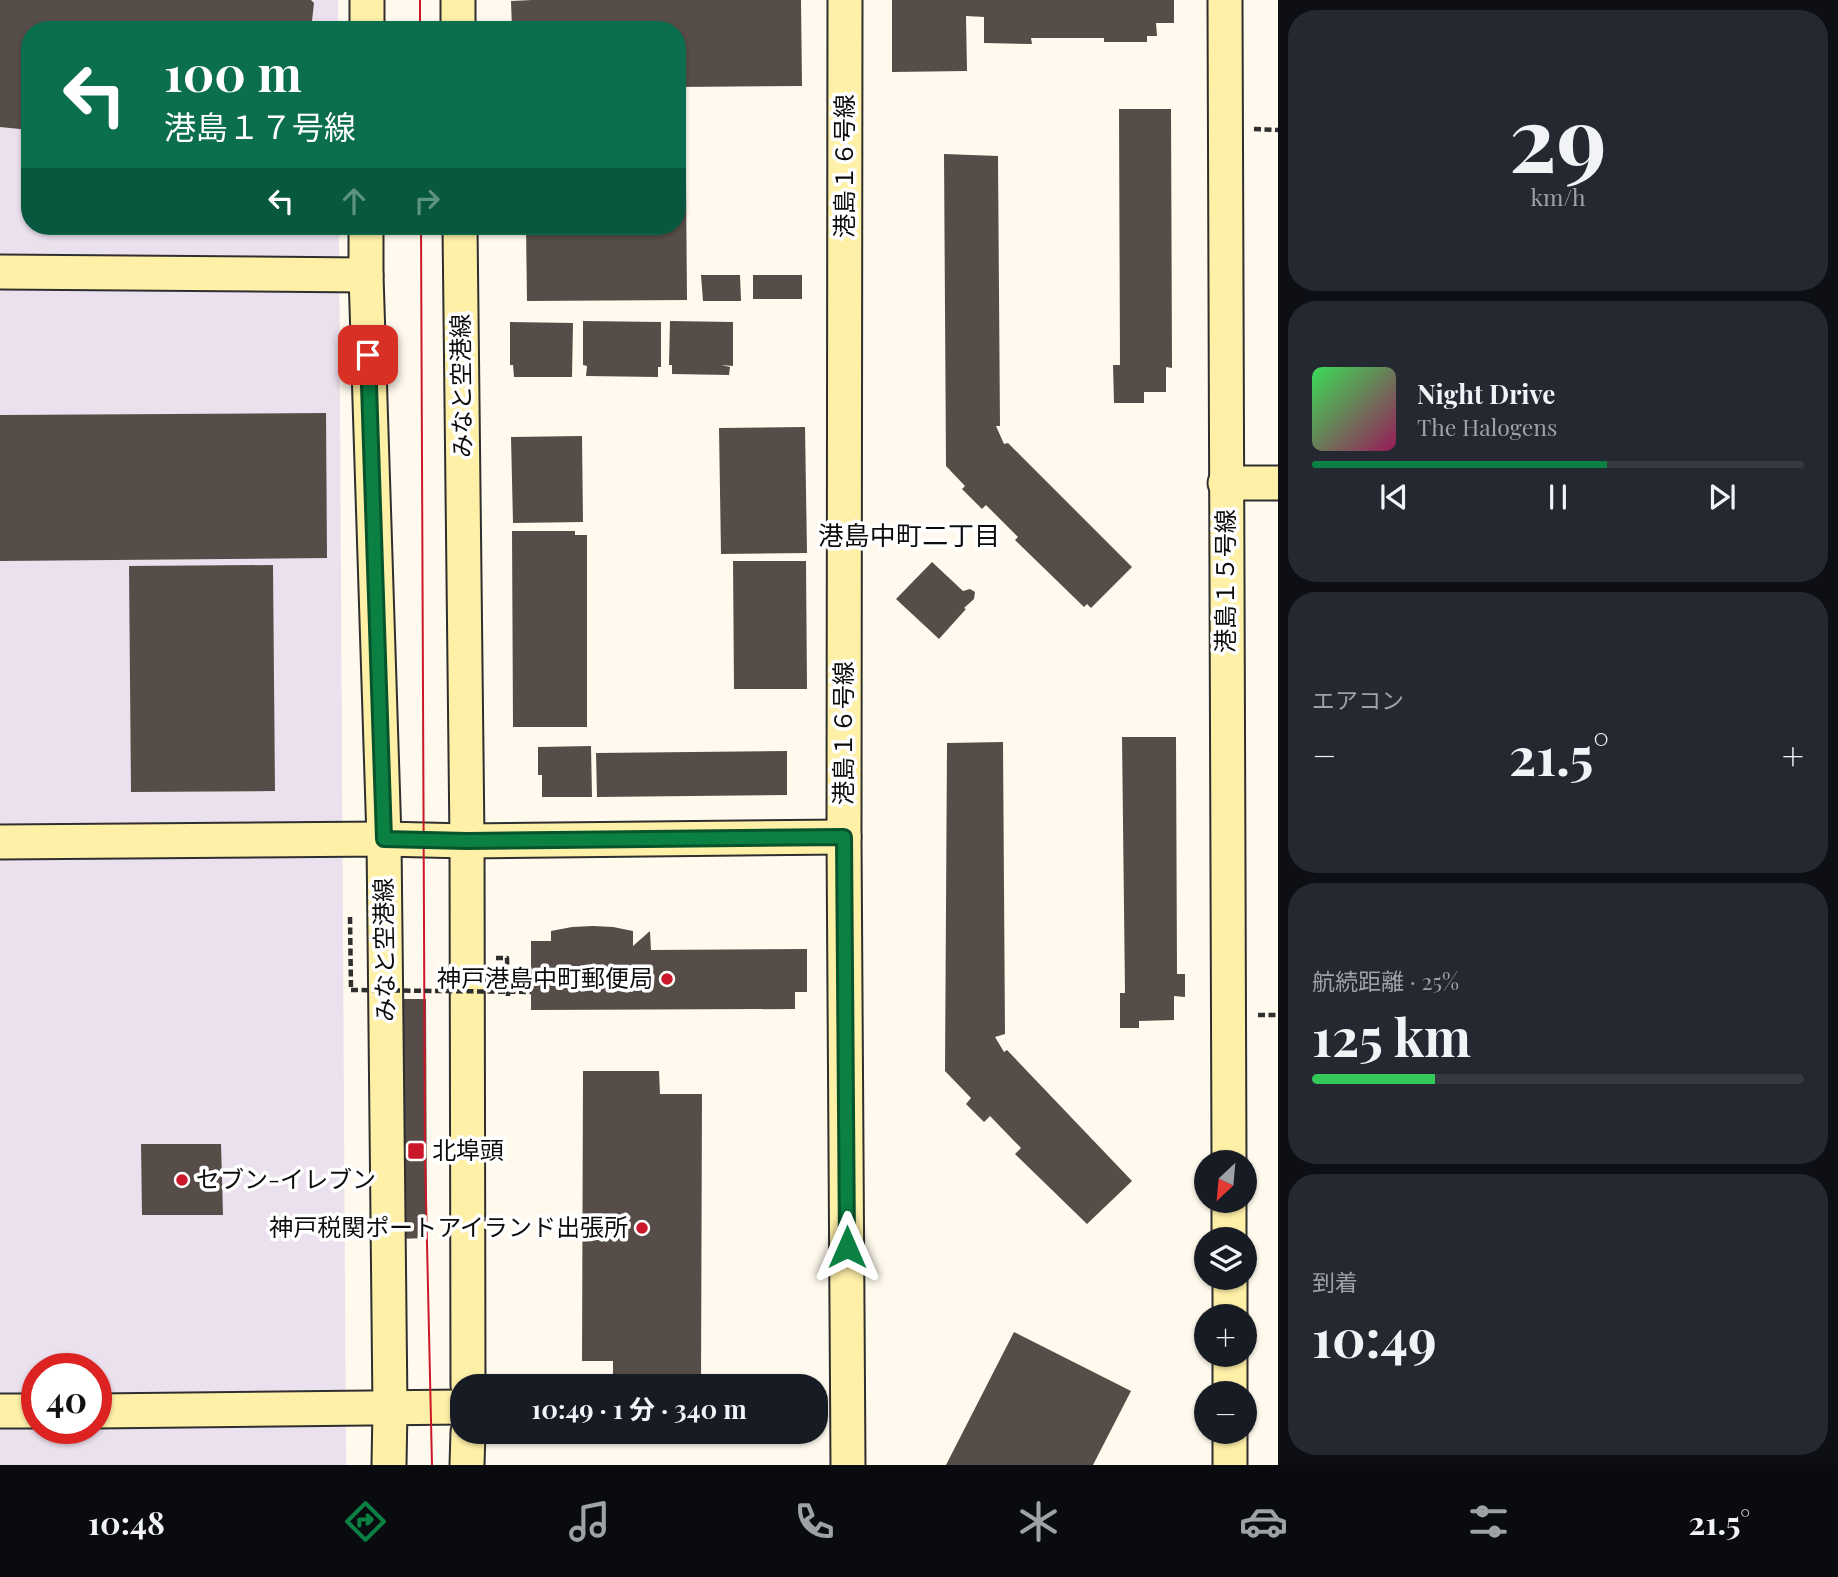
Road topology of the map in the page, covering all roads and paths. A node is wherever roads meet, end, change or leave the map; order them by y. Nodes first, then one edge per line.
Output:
1 (367, 0) edge
2 (458, 0) edge
3 (845, 0) edge
4 (1225, 0) edge
5 (367, 21) edge
6 (458, 21) edge
7 (366, 235) edge
8 (460, 235) edge
9 (0, 272) edge
10 (366, 275) junction
11 (1225, 483) junction
12 (1278, 483) edge
13 (844, 837) junction
14 (384, 839) junction
15 (467, 841) junction
16 (0, 842) edge
17 (350, 918) dead end
18 (492, 958) dead end
19 (493, 981) dead end
20 (493, 992) junction
21 (531, 992) dead end
22 (508, 998) dead end
23 (1229, 1150) edge
24 (468, 1374) edge
25 (450, 1407) edge
26 (390, 1409) junction
27 (21, 1411) edge
28 (112, 1411) edge
29 (0, 1412) edge
30 (468, 1444) edge
31 (1230, 1444) edge
32 (389, 1465) edge
33 (467, 1465) edge
34 (848, 1465) edge
35 (1230, 1465) edge

1 - 5 street
2 - 6 street
3 - 13 street, 港島１６号線
4 - 11 street, 港島１５号線
7 - 10 street, みなと空港線
8 - 15 street, みなと空港線
9 - 10 street
10 - 14 street, みなと空港線
11 - 12 street
11 - 23 street, 港島１５号線
13 - 15 street
13 - 34 street, 港島１６号線
14 - 15 street
14 - 16 street
14 - 26 street, みなと空港線
15 - 24 street, みなと空港線
17 - 20 path, bridge
18 - 22 path
19 - 20 path, bridge
20 - 21 path, bridge
25 - 26 street
26 - 28 street
26 - 32 street, みなと空港線
27 - 29 street
30 - 33 street
31 - 35 street

